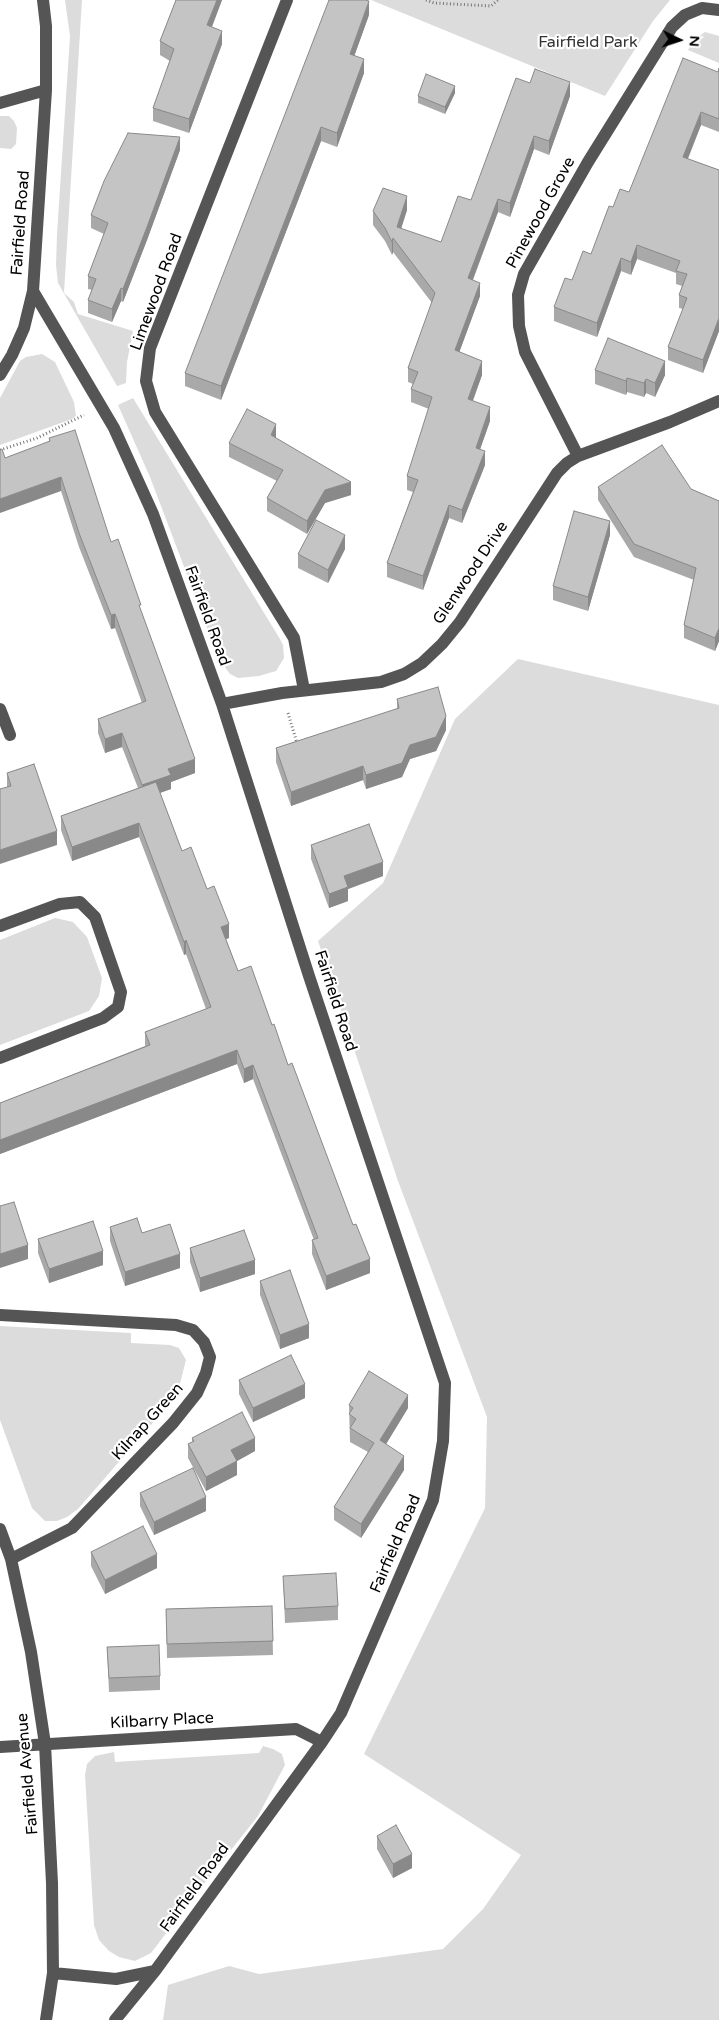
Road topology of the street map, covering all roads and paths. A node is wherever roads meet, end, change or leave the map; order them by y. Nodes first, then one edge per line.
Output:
1 (43, 0) edge
2 (286, 0) edge
3 (426, 0) edge
4 (498, 0) edge
5 (719, 10) edge
6 (46, 90) junction
7 (0, 103) edge
8 (33, 291) junction
9 (0, 376) edge
10 (719, 401) edge
11 (99, 402) junction
12 (0, 450) edge
13 (578, 456) junction
14 (304, 690) junction
15 (282, 692) junction
16 (222, 704) junction
17 (0, 709) edge
18 (10, 735) dead end
19 (298, 745) edge
20 (0, 926) edge
21 (0, 1058) edge
22 (0, 1315) edge
23 (0, 1529) edge
24 (10, 1559) junction
25 (322, 1742) junction
26 (45, 1744) junction
27 (0, 1747) edge
28 (155, 1971) junction
29 (53, 1973) junction
30 (46, 2020) edge
31 (115, 2020) edge

1 - 6 street, Fairfield Road
2 - 14 street, Limewood Road
3 - 4 path
5 - 13 street, Pinewood Grove
6 - 7 street
6 - 8 street, Fairfield Road
8 - 9 street
8 - 11 street, Fairfield Road
10 - 13 street, Glenwood Drive
11 - 12 path
11 - 16 street, Fairfield Road
13 - 14 street, Glenwood Drive
14 - 15 street, Glenwood Drive
15 - 16 street, Glenwood Drive
15 - 19 path
16 - 25 street, Fairfield Road
17 - 18 street
20 - 21 street
22 - 24 street, Kilnap Green
23 - 24 street, Fairfield Avenue
24 - 26 street, Fairfield Avenue
25 - 26 street, Kilbarry Place
25 - 28 street, Fairfield Road
26 - 27 street, Kilbarry Place
26 - 29 street, Fairfield Avenue
28 - 29 street
28 - 31 street, Fairfield Road
29 - 30 street, Fairfield Avenue

